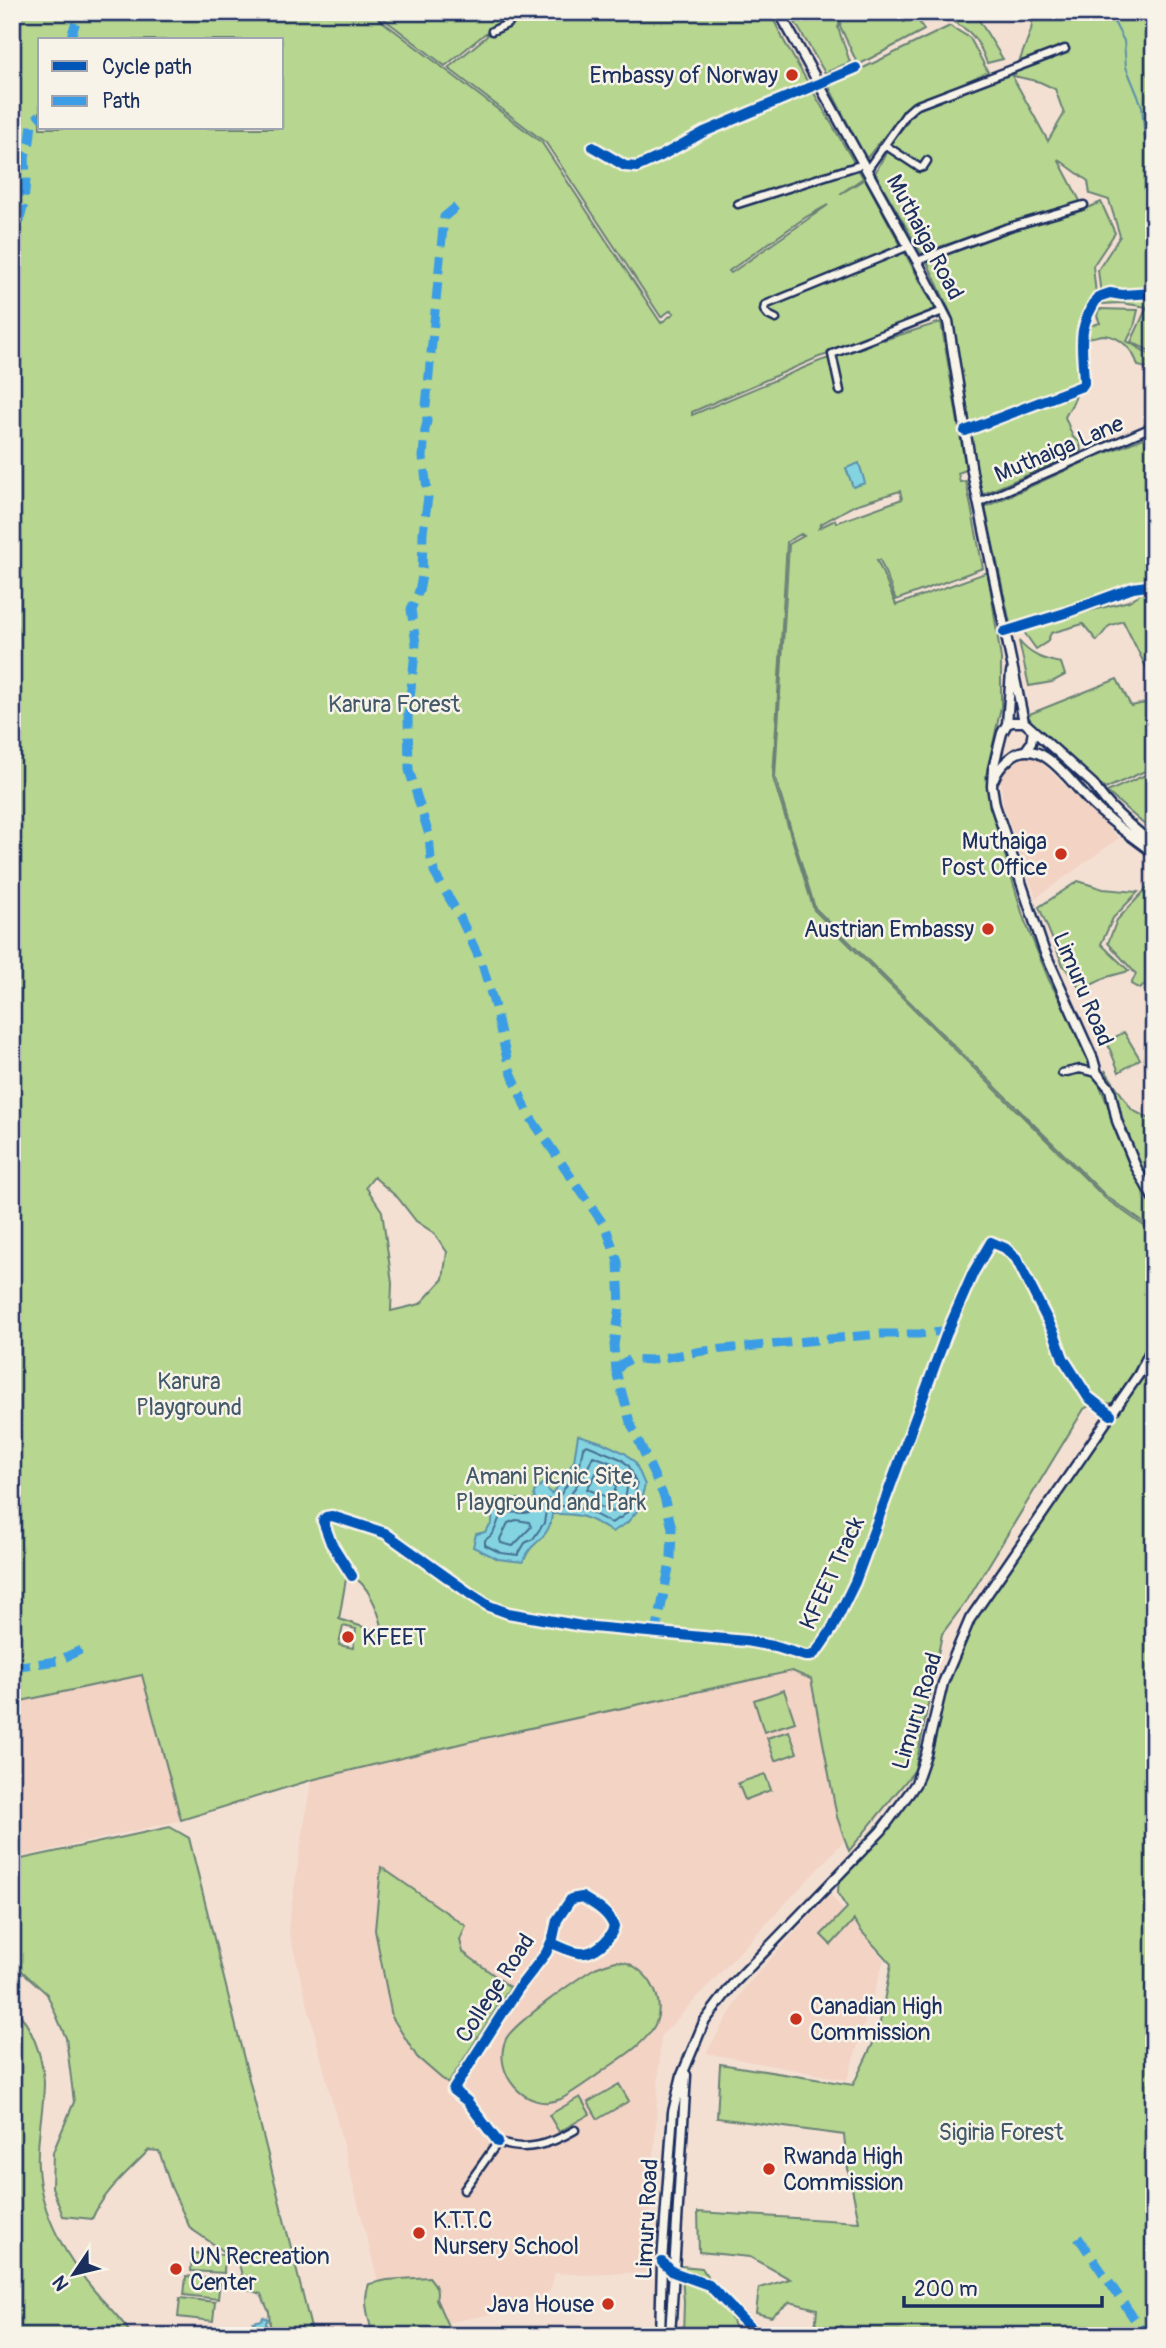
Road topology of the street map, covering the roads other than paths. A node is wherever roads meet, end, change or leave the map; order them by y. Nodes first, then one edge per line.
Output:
1 (522, 12) edge
2 (779, 12) edge
3 (492, 31) dead end
4 (1065, 50) dead end
5 (856, 68) dead end
6 (818, 83) junction
7 (885, 145) junction
8 (593, 147) dead end
9 (927, 161) dead end
10 (865, 167) junction
11 (738, 204) dead end
12 (1084, 205) dead end
13 (909, 246) junction
14 (917, 261) junction
15 (1154, 293) edge
16 (943, 312) junction
17 (776, 319) dead end
18 (840, 391) dead end
19 (1154, 426) edge
20 (965, 431) junction
21 (978, 502) junction
22 (1154, 585) edge
23 (1004, 632) junction
24 (1012, 665) junction
25 (1024, 722) junction
26 (1007, 724) junction
27 (1033, 731) junction
28 (1002, 738) junction
29 (1026, 750) junction
30 (1015, 753) junction
31 (992, 785) junction
32 (1154, 845) edge
33 (1154, 853) edge
34 (1062, 1073) dead end
35 (1097, 1073) junction
36 (1154, 1200) edge
37 (1154, 1343) edge
38 (1111, 1415) junction
39 (352, 1576) dead end
40 (551, 1943) junction
41 (687, 2065) junction
42 (575, 2130) dead end
43 (498, 2143) junction
44 (464, 2190) dead end
45 (662, 2262) junction
46 (673, 2272) junction
47 (662, 2282) junction
48 (661, 2301) junction
49 (671, 2306) junction
50 (660, 2336) edge
51 (670, 2336) edge
52 (758, 2336) edge

1 - 3 street
2 - 6 main road, Muthaiga Road
4 - 7 street
5 - 6 street
6 - 8 street
6 - 10 main road, Muthaiga Road
7 - 9 street
7 - 10 street
10 - 11 street
10 - 13 main road, Muthaiga Road
12 - 14 street
13 - 14 main road, Muthaiga Road
13 - 17 street
14 - 16 main road, Muthaiga Road
15 - 20 street
16 - 18 street
16 - 20 main road, Muthaiga Road
19 - 21 street, Muthaiga Lane
20 - 21 main road, Muthaiga Road
21 - 23 main road, Muthaiga Road
22 - 23 street
23 - 24 main road, Muthaiga Road
24 - 25 main road, Muthaiga Road
24 - 26 main road, Muthaiga Road
25 - 26 main road
25 - 27 main road
26 - 28 main road, Limuru Road
27 - 29 main road
27 - 32 main road
28 - 30 main road
28 - 31 main road, Limuru Road
29 - 30 main road
29 - 33 main road
30 - 31 main road
31 - 35 main road, Limuru Road
34 - 35 street
35 - 36 main road, Limuru Road
37 - 38 main road, Limuru Road
38 - 39 street, KFEET Track
38 - 41 main road, Limuru Road
40 - 40 street, College Road
40 - 43 street, College Road
41 - 45 main road, Limuru Road
41 - 46 main road, Limuru Road
42 - 43 street
43 - 44 street
45 - 46 street
45 - 47 main road, Limuru Road
46 - 47 street
46 - 49 main road, Limuru Road
46 - 52 street
47 - 48 main road, Limuru Road
48 - 49 main road
48 - 50 main road, Limuru Road
49 - 51 main road, Limuru Road

